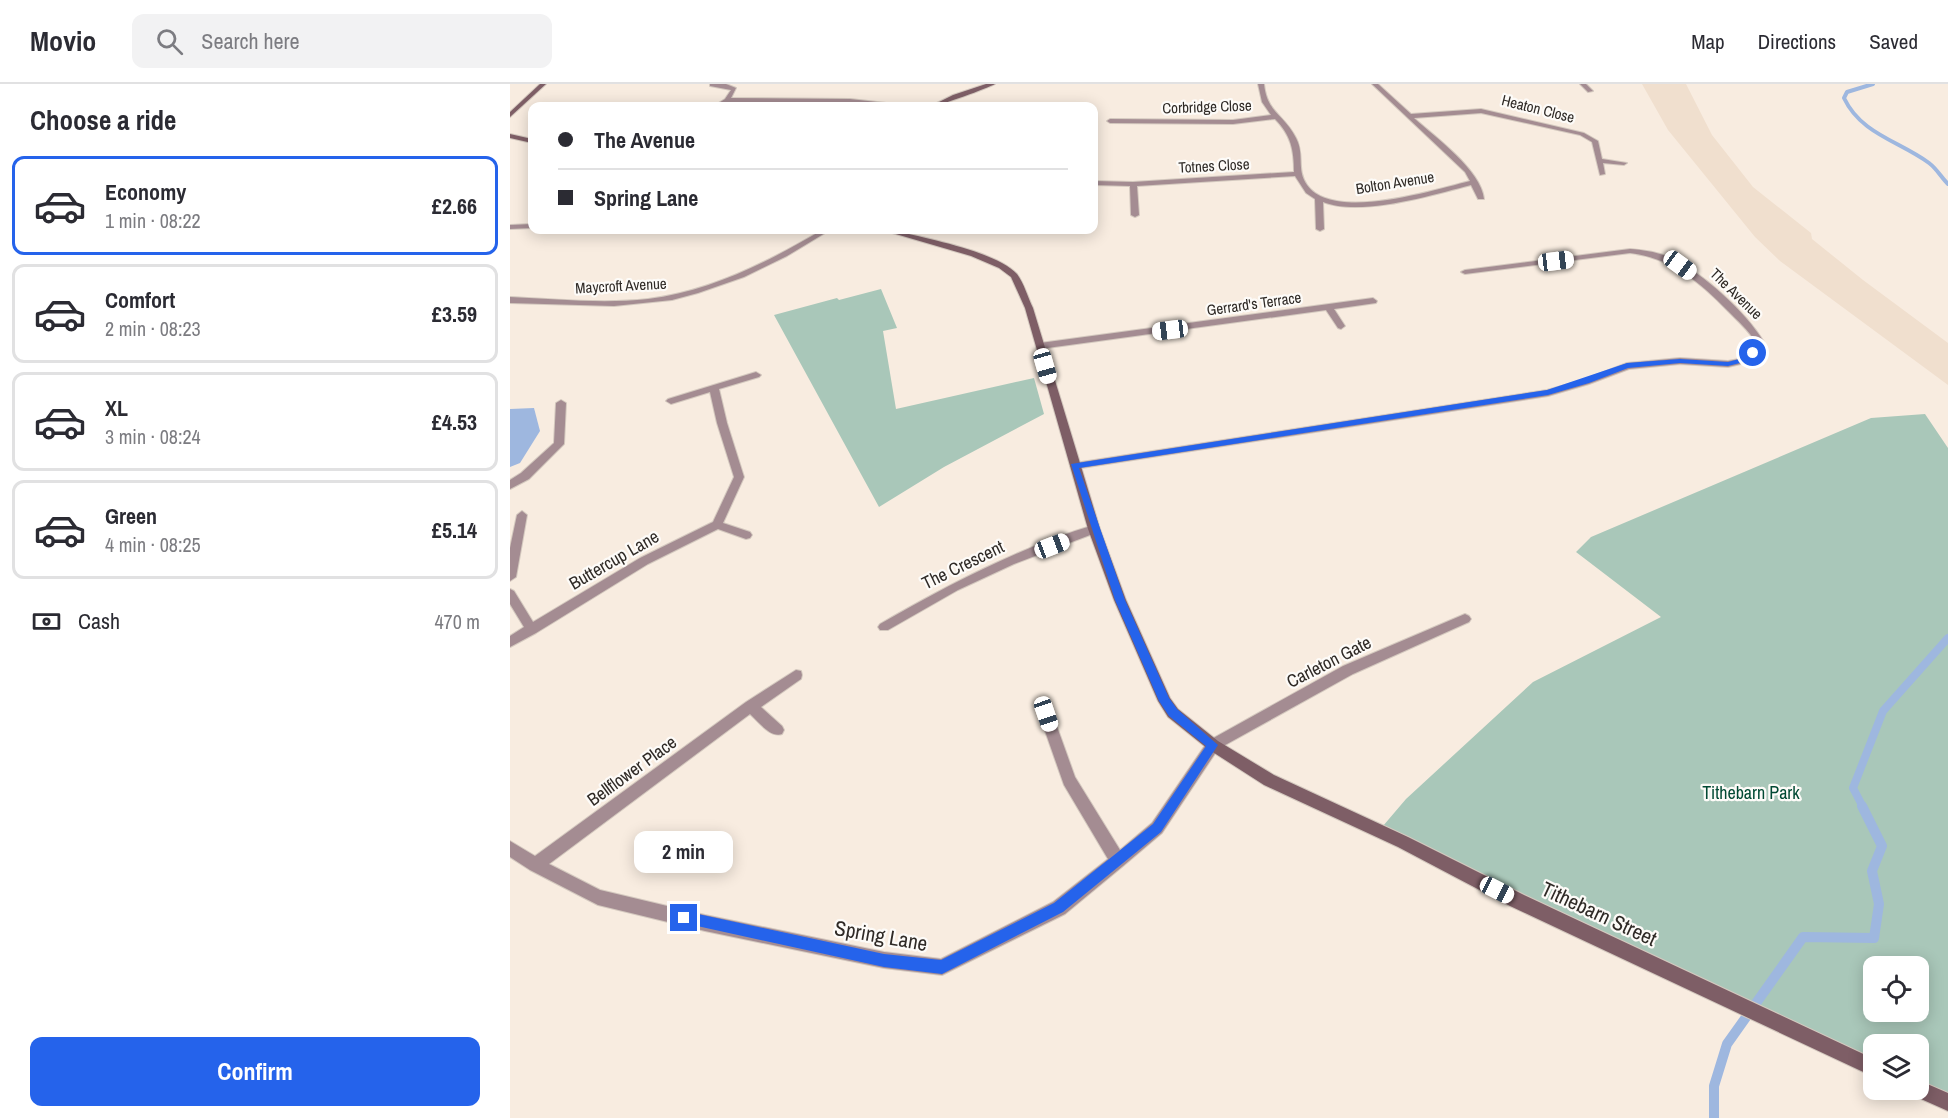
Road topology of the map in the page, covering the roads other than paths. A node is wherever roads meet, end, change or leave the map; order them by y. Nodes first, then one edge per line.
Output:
1 (543, 84) edge
2 (990, 84) edge
3 (1262, 84) edge
4 (1375, 84) edge
5 (1583, 84) edge
6 (712, 85) edge
7 (1590, 91) dead end
8 (727, 100) junction
9 (724, 102) edge
10 (862, 102) edge
11 (942, 102) edge
12 (510, 115) edge
13 (1410, 116) junction
14 (1274, 117) junction
15 (1110, 121) dead end
16 (1600, 133) dead end
17 (510, 136) edge
18 (1587, 137) junction
19 (528, 140) edge
20 (1601, 161) junction
21 (1624, 163) dead end
22 (1297, 174) junction
23 (1602, 174) dead end
24 (1475, 182) junction
25 (1098, 183) edge
26 (1133, 184) junction
27 (1481, 197) dead end
28 (1319, 198) junction
29 (1135, 215) dead end
30 (528, 226) edge
31 (510, 227) edge
32 (1320, 229) dead end
33 (820, 234) edge
34 (901, 234) edge
35 (1493, 268) junction
36 (1465, 272) dead end
37 (1502, 279) dead end
38 (510, 300) edge
39 (1373, 302) dead end
40 (1329, 308) junction
41 (1341, 326) dead end
42 (1040, 346) junction
43 (756, 375) dead end
44 (714, 389) junction
45 (671, 401) dead end
46 (561, 403) dead end
47 (1074, 466) junction
48 (510, 485) edge
49 (522, 514) dead end
50 (717, 525) junction
51 (1095, 530) junction
52 (746, 535) dead end
53 (510, 577) edge
54 (510, 594) edge
55 (1465, 619) dead end
56 (884, 627) dead end
57 (532, 630) junction
58 (510, 642) edge
59 (796, 675) dead end
60 (750, 706) junction
61 (1046, 714) dead end
62 (777, 730) dead end
63 (1213, 745) junction
64 (510, 848) edge
65 (1118, 861) junction
66 (535, 865) junction
67 (1863, 1063) edge
68 (1929, 1094) edge
69 (1948, 1102) edge

1 - 12 main road
2 - 11 main road
3 - 14 street
4 - 13 street
5 - 7 street
6 - 8 street
8 - 9 street
8 - 10 street
13 - 18 street, Heaton Close
13 - 24 street
14 - 15 street, Corbridge Close
14 - 22 street
16 - 18 street, Heaton Close
17 - 19 main road
18 - 20 street, Heaton Close
20 - 21 street
20 - 23 street, Heaton Close
22 - 26 street, Totnes Close
22 - 28 street
24 - 27 street
24 - 28 street, Bolton Avenue
25 - 26 street, Totnes Close
26 - 29 street
28 - 32 street
30 - 31 street
33 - 38 street, Maycroft Avenue
34 - 42 main road, Tithebarn Street
35 - 36 street, The Avenue
35 - 37 street
35 - 47 street, The Avenue
39 - 40 street, Gerrard's Terrace
40 - 41 street, Gerrard's Terrace
40 - 42 street, Gerrard's Terrace
42 - 47 main road, Tithebarn Street
43 - 44 street
44 - 45 street
44 - 50 street
46 - 48 street
47 - 51 main road, Tithebarn Street
49 - 53 street
50 - 52 street
50 - 57 street, Buttercup Lane
51 - 56 street, The Crescent
51 - 63 main road, Tithebarn Street
54 - 57 street
55 - 63 street, Carleton Gate
57 - 58 street, Buttercup Lane
59 - 60 street, Bellflower Place
60 - 62 street
60 - 66 street, Bellflower Place
61 - 65 street
63 - 65 street, Spring Lane
63 - 67 main road, Tithebarn Street
64 - 66 street, Spring Lane
65 - 66 street, Spring Lane
68 - 69 main road

